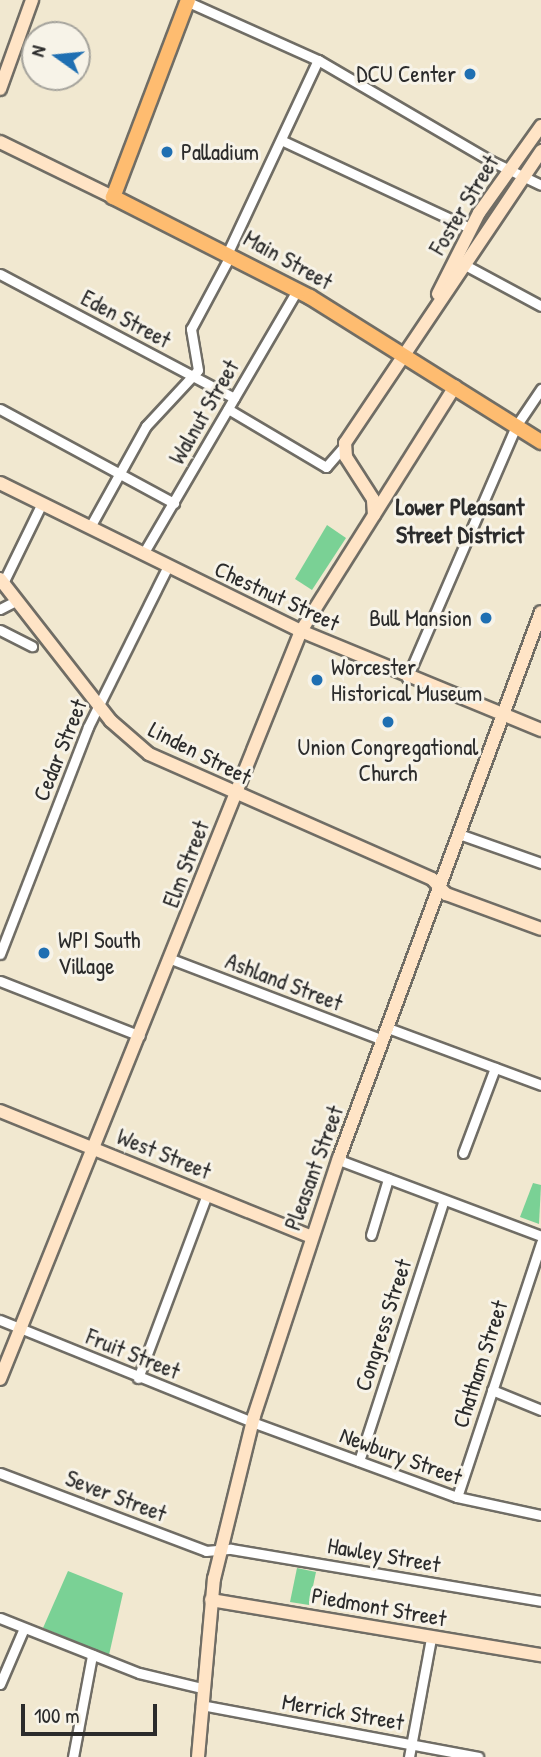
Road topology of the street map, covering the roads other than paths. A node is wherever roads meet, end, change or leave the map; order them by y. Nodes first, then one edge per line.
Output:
1 (32, 0) edge
2 (186, 1) edge
3 (318, 60) junction
4 (0, 89) edge
5 (541, 126) edge
6 (281, 140) junction
7 (0, 142) edge
8 (541, 151) edge
9 (509, 169) junction
10 (523, 176) junction
11 (541, 185) edge
12 (113, 197) junction
13 (470, 228) junction
14 (230, 253) junction
15 (465, 265) junction
16 (0, 274) edge
17 (297, 290) junction
18 (541, 306) edge
19 (431, 310) junction
20 (403, 351) junction
21 (193, 375) junction
22 (455, 386) junction
23 (541, 389) edge
24 (234, 398) junction
25 (0, 409) edge
26 (228, 409) junction
27 (516, 426) junction
28 (541, 442) edge
29 (344, 446) junction
30 (120, 474) junction
31 (0, 482) edge
32 (42, 503) junction
33 (174, 503) junction
34 (374, 515) junction
35 (90, 527) junction
36 (144, 554) junction
37 (168, 566) junction
38 (2, 581) edge
39 (16, 601) junction
40 (0, 609) edge
41 (541, 612) edge
42 (0, 630) edge
43 (301, 631) junction
44 (32, 646) dead end
45 (407, 678) junction
46 (99, 706) junction
47 (503, 716) junction
48 (541, 733) edge
49 (235, 796) junction
50 (459, 834) junction
51 (541, 863) edge
52 (439, 888) junction
53 (541, 929) edge
54 (0, 954) edge
55 (171, 959) junction
56 (0, 981) edge
57 (386, 1034) junction
58 (140, 1036) junction
59 (495, 1068) junction
60 (541, 1085) edge
61 (0, 1111) edge
62 (93, 1149) junction
63 (463, 1153) dead end
64 (339, 1160) junction
65 (387, 1179) junction
66 (207, 1194) junction
67 (444, 1200) junction
68 (371, 1235) dead end
69 (541, 1236) edge
70 (312, 1237) junction
71 (541, 1243) edge
72 (0, 1320) edge
73 (20, 1329) junction
74 (138, 1378) junction
75 (0, 1379) edge
76 (492, 1390) junction
77 (541, 1410) edge
78 (252, 1422) junction
79 (359, 1461) junction
80 (0, 1473) edge
81 (457, 1497) junction
82 (541, 1515) edge
83 (220, 1550) junction
84 (211, 1600) junction
85 (541, 1601) edge
86 (0, 1618) edge
87 (24, 1628) junction
88 (431, 1638) junction
89 (541, 1655) edge
90 (92, 1656) junction
91 (0, 1684) edge
92 (202, 1688) junction
93 (201, 1705) junction
94 (411, 1744) junction
95 (73, 1757) edge
96 (198, 1757) edge
97 (409, 1757) edge
98 (478, 1757) edge

1 - 4 main road
2 - 3 street
2 - 12 main road
3 - 6 street
3 - 9 street
5 - 9 main road, Foster Street
6 - 13 street
6 - 14 street
7 - 12 main road, Main Street
8 - 10 main road, Foster Street
9 - 10 street
9 - 13 main road, Foster Street
10 - 11 street
10 - 15 main road, Foster Street
12 - 14 main road, Main Street
13 - 19 main road, Foster Street
14 - 17 main road, Main Street
14 - 21 street
15 - 18 street
15 - 19 main road, Foster Street
16 - 21 street, Eden Street
17 - 20 main road, Main Street
17 - 24 street, Walnut Street
19 - 20 main road, Foster Street
20 - 22 main road, Main Street
20 - 29 main road, Foster Street
21 - 24 street, Eden Street
21 - 30 street
22 - 27 main road, Main Street
22 - 34 main road, Elm Street
23 - 27 street
24 - 26 street, Walnut Street
25 - 30 street
26 - 29 street
26 - 33 street, Walnut Street
27 - 28 main road, Main Street
27 - 45 street
29 - 34 main road
30 - 33 street
30 - 35 street
31 - 32 main road, Chestnut Street
32 - 35 main road, Chestnut Street
32 - 38 street
33 - 36 street, Walnut Street
34 - 43 main road, Elm Street
35 - 36 main road, Chestnut Street
36 - 37 main road, Chestnut Street
37 - 43 main road, Chestnut Street
37 - 46 street, Cedar Street
38 - 39 main road, Linden Street
39 - 40 street
39 - 46 main road, Linden Street
41 - 47 main road, Pleasant Street
42 - 44 street
43 - 45 main road, Chestnut Street
43 - 49 main road, Elm Street
45 - 47 main road, Chestnut Street
46 - 49 main road, Linden Street
46 - 54 street, Cedar Street
47 - 48 main road, Chestnut Street
47 - 50 main road, Pleasant Street
49 - 52 main road, Linden Street
49 - 55 main road, Elm Street
50 - 51 street
50 - 52 main road, Pleasant Street
52 - 53 main road, Linden Street
52 - 57 main road, Pleasant Street
55 - 57 street, Ashland Street
55 - 58 main road, Elm Street
56 - 58 street
57 - 59 street, Ashland Street
57 - 64 main road, Pleasant Street
58 - 62 main road, Elm Street
59 - 60 street, Ashland Street
59 - 63 street
61 - 62 main road, West Street
62 - 66 main road, West Street
62 - 73 main road, Elm Street
64 - 65 street
64 - 70 main road, Pleasant Street
65 - 67 street
65 - 68 street
66 - 70 main road, West Street
66 - 74 street
67 - 69 street
67 - 79 street, Congress Street
70 - 78 main road, Pleasant Street
71 - 76 street, Chatham Street
72 - 73 street, Fruit Street
73 - 74 street, Fruit Street
73 - 75 main road, Elm Street
74 - 78 street, Fruit Street
76 - 77 street
76 - 81 street, Chatham Street
78 - 79 street, Newbury Street
78 - 83 main road, Pleasant Street
79 - 81 street, Newbury Street
80 - 83 street, Sever Street
81 - 82 street, Newbury Street
83 - 84 main road, Pleasant Street
83 - 85 street, Hawley Street
84 - 88 main road, Piedmont Street
84 - 92 main road, Pleasant Street
86 - 87 street
87 - 90 street
87 - 91 street
88 - 89 main road, Piedmont Street
88 - 94 street
90 - 92 street
90 - 95 street
92 - 93 main road, Pleasant Street
93 - 94 street, Merrick Street
93 - 96 main road, Pleasant Street
94 - 97 street
94 - 98 street, Merrick Street

